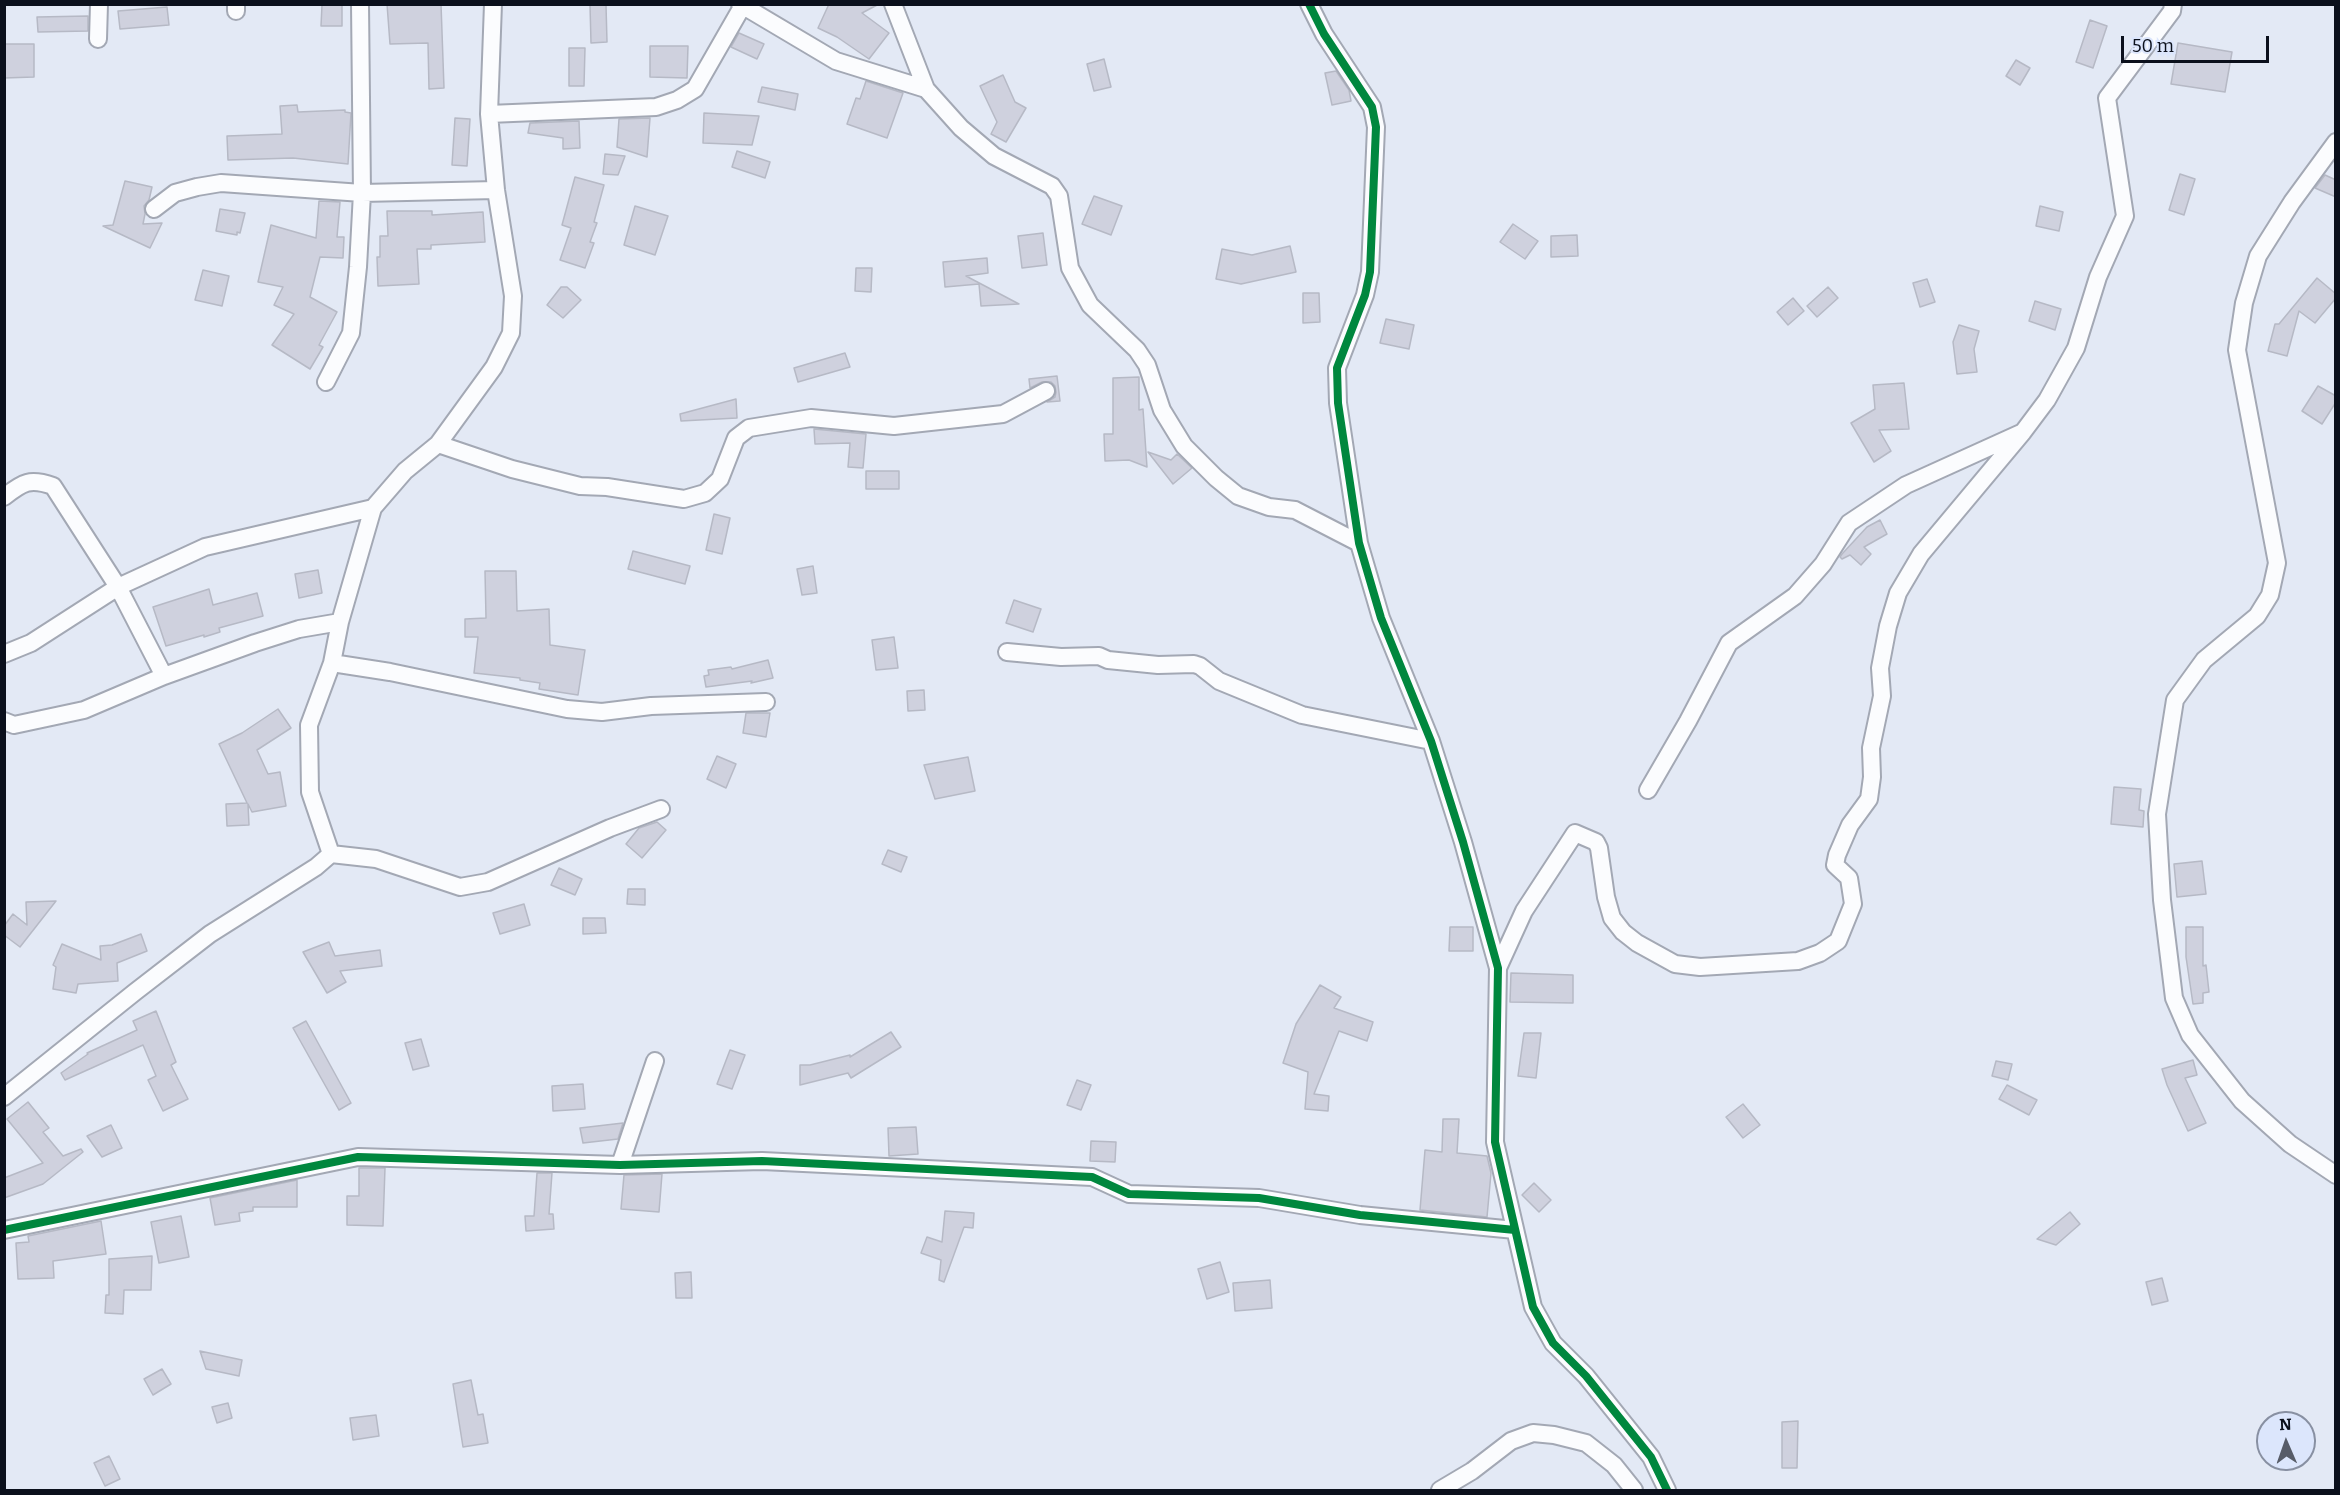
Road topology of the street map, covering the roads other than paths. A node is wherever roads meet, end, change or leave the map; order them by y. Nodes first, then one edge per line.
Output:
1 (99, 4) edge
2 (360, 4) edge
3 (493, 4) edge
4 (893, 4) edge
5 (1309, 4) edge
6 (2173, 4) edge
7 (741, 5) edge
8 (98, 39) dead end
9 (926, 89) junction
10 (489, 114) junction
11 (2336, 142) edge
12 (496, 190) junction
13 (362, 193) junction
14 (154, 209) dead end
15 (326, 382) dead end
16 (1046, 391) dead end
17 (2023, 432) junction
18 (438, 444) junction
19 (4, 497) edge
20 (373, 508) junction
21 (1359, 543) junction
22 (118, 587) junction
23 (340, 622) junction
24 (1007, 652) dead end
25 (4, 654) edge
26 (332, 663) junction
27 (164, 676) junction
28 (766, 702) dead end
29 (4, 721) edge
30 (1431, 741) junction
31 (1648, 790) dead end
32 (661, 809) dead end
33 (332, 854) junction
34 (1498, 968) junction
35 (655, 1061) dead end
36 (4, 1097) edge
37 (620, 1166) junction
38 (2336, 1175) edge
39 (4, 1230) edge
40 (1515, 1230) junction
41 (1440, 1491) edge
42 (1634, 1491) edge
43 (1667, 1491) edge

1 - 8 street
2 - 13 street
3 - 10 street
4 - 9 street
5 - 21 street
6 - 17 street
7 - 9 street
7 - 10 street
9 - 21 street
10 - 12 street
11 - 38 street
12 - 13 street
12 - 18 street
13 - 14 street
13 - 15 street
16 - 18 street
17 - 31 street
17 - 34 street
18 - 20 street
19 - 22 street
20 - 22 street
20 - 23 street
21 - 30 street
22 - 25 street
22 - 27 street
23 - 26 street
23 - 27 street
24 - 30 street
26 - 28 street
26 - 33 street
27 - 29 street
30 - 34 street
32 - 33 street
33 - 36 street
34 - 40 street
35 - 37 street
37 - 39 street
37 - 40 street
40 - 43 street
41 - 42 street

